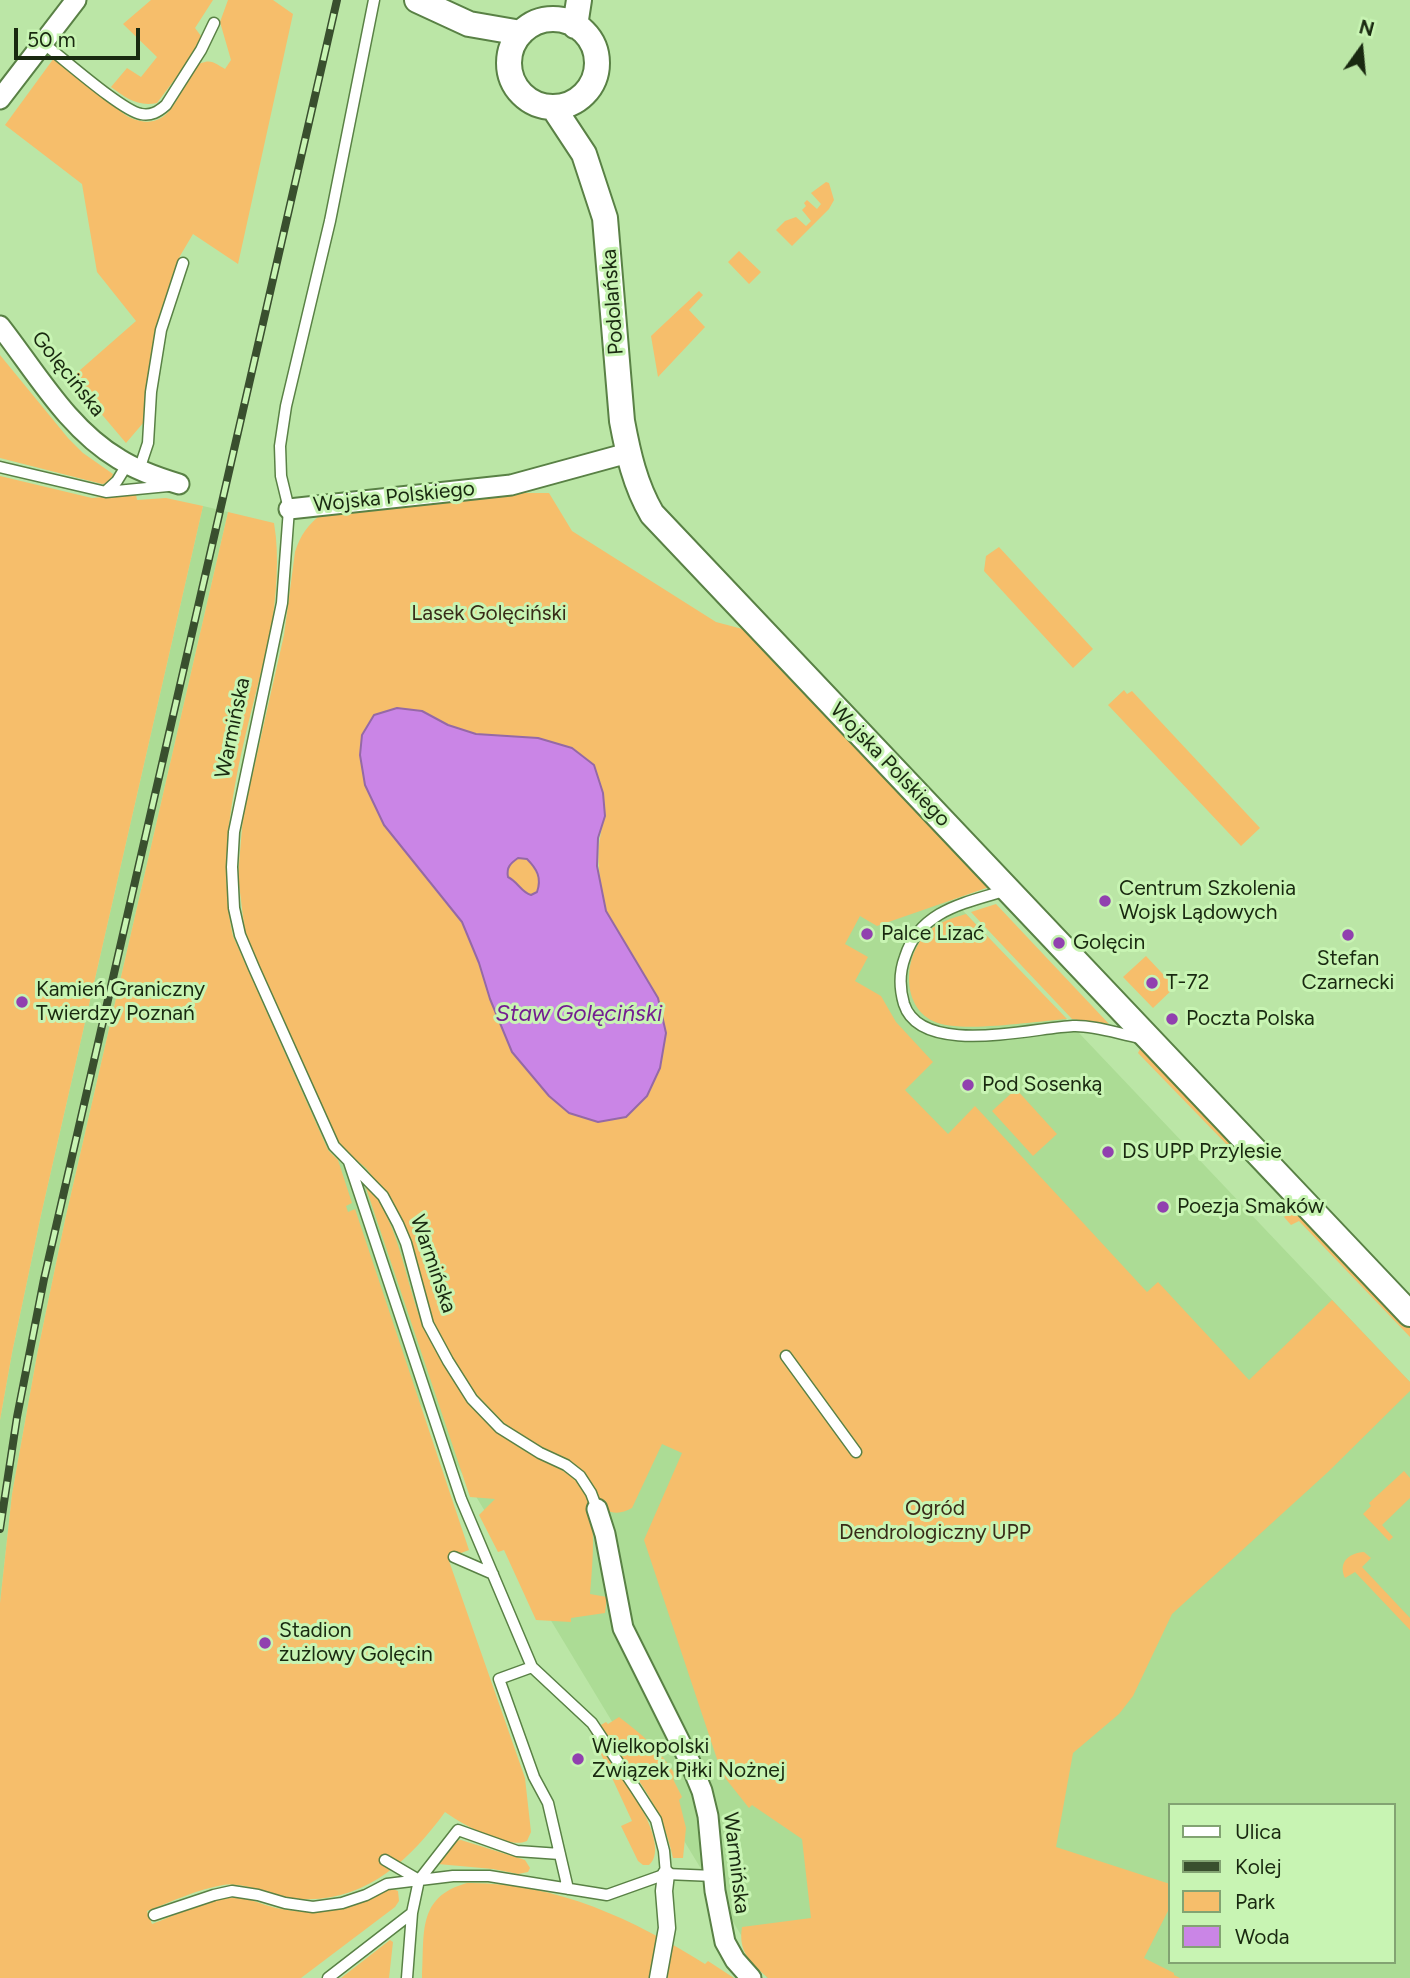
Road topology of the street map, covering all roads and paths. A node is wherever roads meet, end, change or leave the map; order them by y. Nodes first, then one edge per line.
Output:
1 (76, 0) edge
2 (374, 0) edge
3 (417, 0) edge
4 (579, 0) edge
5 (555, 10) edge
6 (214, 23) dead end
7 (469, 24) junction
8 (575, 26) junction
9 (521, 33) junction
10 (44, 44) junction
11 (509, 58) junction
12 (581, 97) junction
13 (0, 99) edge
14 (553, 107) junction
15 (584, 154) junction
16 (183, 263) dead end
17 (0, 326) edge
18 (628, 453) junction
19 (0, 467) edge
20 (133, 467) junction
21 (179, 484) joint
22 (106, 492) junction
23 (289, 509) junction
24 (1009, 890) junction
25 (1149, 1039) junction
26 (349, 1161) junction
27 (1410, 1314) edge
28 (786, 1356) dead end
29 (856, 1452) dead end
30 (597, 1509) joint
31 (454, 1557) dead end
32 (493, 1574) junction
33 (532, 1667) junction
34 (560, 1854) junction
35 (385, 1860) dead end
36 (666, 1874) junction
37 (714, 1876) junction
38 (419, 1880) junction
39 (568, 1889) junction
40 (412, 1913) junction
41 (154, 1915) dead end
42 (327, 1978) edge
43 (407, 1978) edge
44 (658, 1978) edge
45 (751, 1978) edge

1 - 10 street
2 - 23 lane, Warmińska
3 - 7 street
4 - 8 street
5 - 8 street
5 - 9 street
6 - 10 lane
7 - 9 street
7 - 11 street
8 - 12 street
9 - 11 street
10 - 13 street
11 - 14 street
12 - 14 street
12 - 15 street, Podolańska
14 - 15 street, Podolańska
15 - 18 street, Podolańska
16 - 20 lane
17 - 20 street, Golęcińska
18 - 23 street, Wojska Polskiego
18 - 24 street, Wojska Polskiego
19 - 22 lane
20 - 21 street, Golęcińska
20 - 22 lane
21 - 22 lane
23 - 26 lane, Warmińska
24 - 25 street, Wojska Polskiego
24 - 25 lane
25 - 27 street, Wojska Polskiego
26 - 30 lane, Warmińska
26 - 32 lane
28 - 29 lane
30 - 37 street, Warmińska
31 - 32 lane
32 - 33 lane
33 - 34 lane
33 - 36 lane
34 - 38 lane
34 - 39 lane
35 - 38 lane
36 - 37 lane
36 - 39 lane
36 - 44 street
37 - 45 street, Warmińska
38 - 39 lane
38 - 40 lane
38 - 41 lane
40 - 42 lane
40 - 43 lane

